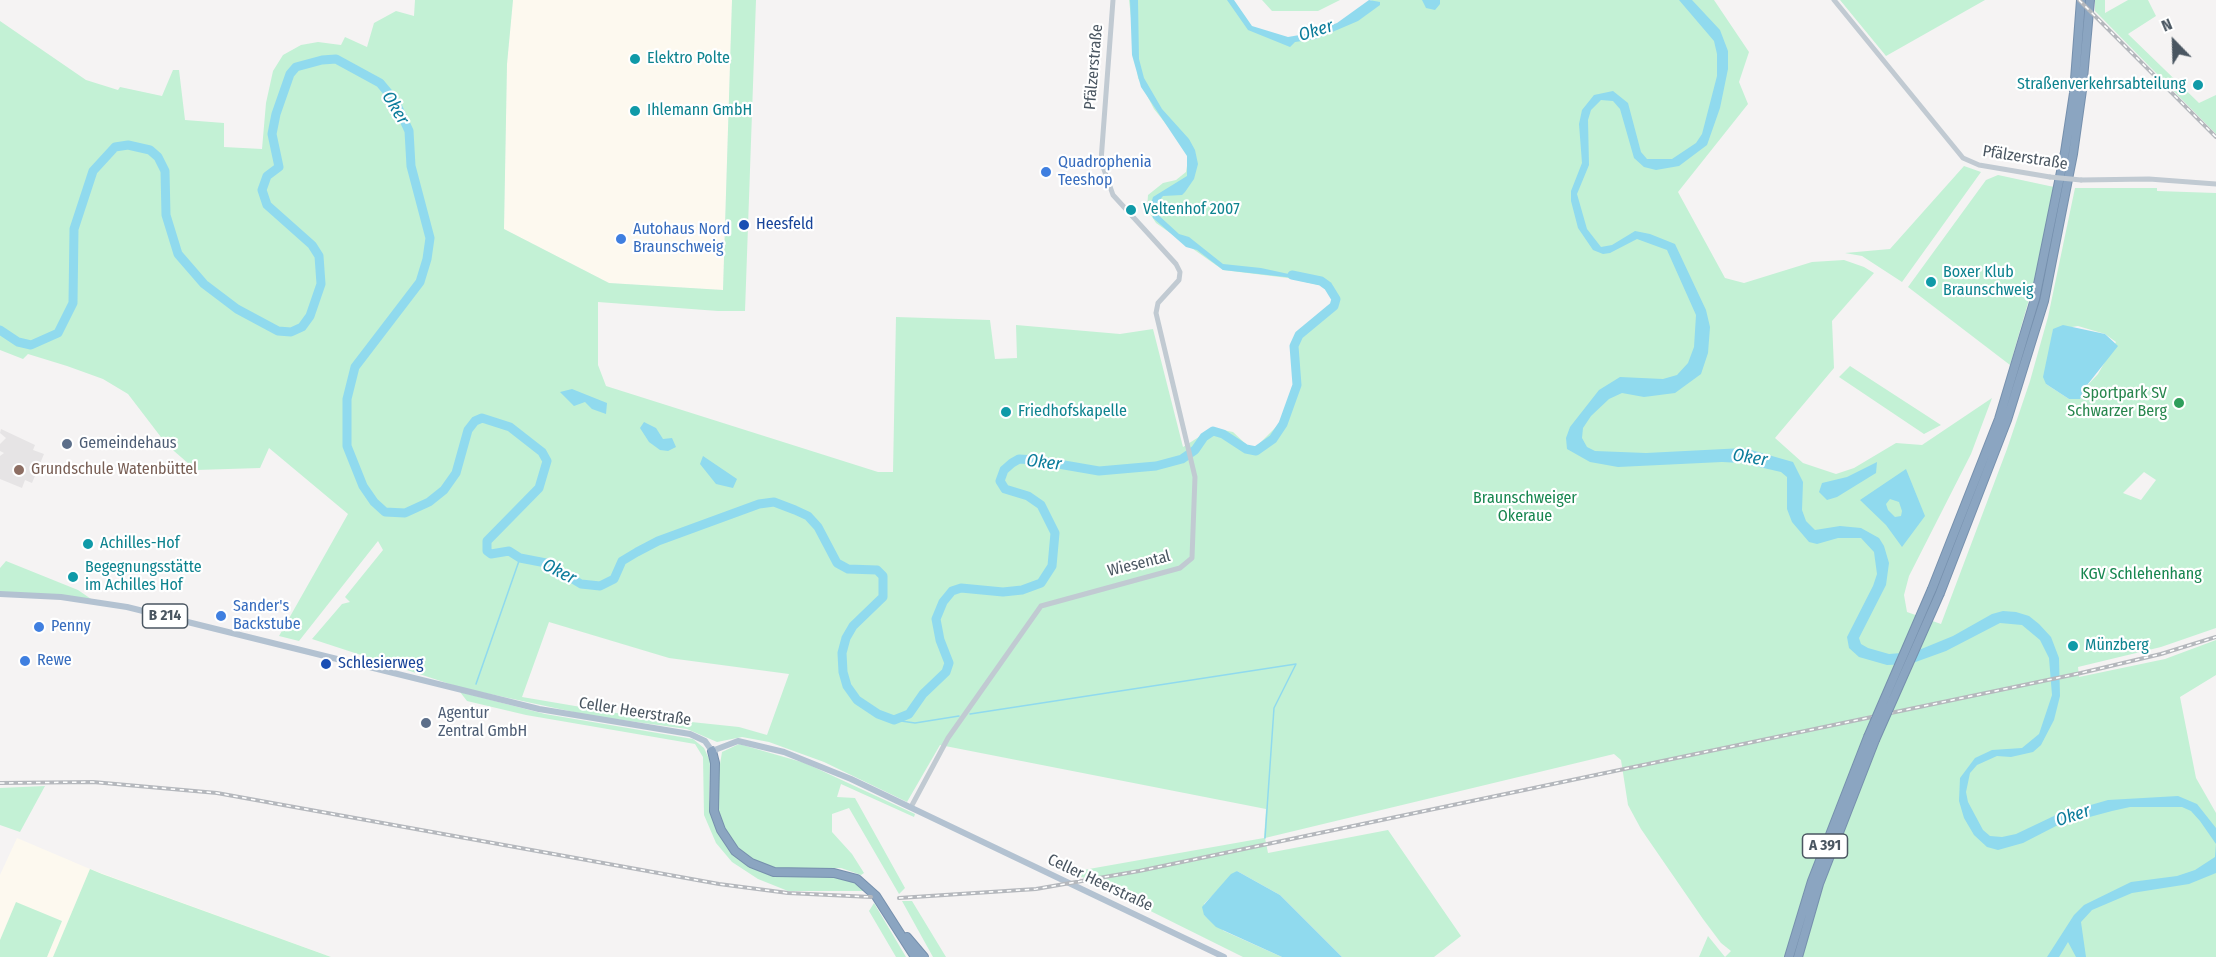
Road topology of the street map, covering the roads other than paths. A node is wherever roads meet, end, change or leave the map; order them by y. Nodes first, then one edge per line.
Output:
1 (1113, 0) edge
2 (1834, 0) edge
3 (2081, 0) edge
4 (2090, 0) edge
5 (2216, 184) edge
6 (1179, 280) joint
7 (1936, 591) junction
8 (0, 594) edge
9 (712, 751) junction
10 (911, 807) junction
11 (896, 925) junction
12 (915, 957) edge
13 (924, 957) edge
14 (1224, 957) edge
15 (1790, 957) edge
16 (1798, 957) edge

1 - 6 street, Pfälzerstraße
2 - 5 street, Pfälzerstraße, bridge
3 - 7 highway, A 391
4 - 7 highway, A 391
6 - 10 street, Wiesental
7 - 15 highway, A 391, bridge
7 - 16 highway, A 391, bridge
8 - 9 main road, Celler Heerstraße / B 214
9 - 10 main road, Celler Heerstraße
9 - 11 highway
10 - 14 main road, Celler Heerstraße
11 - 12 highway
11 - 13 highway

